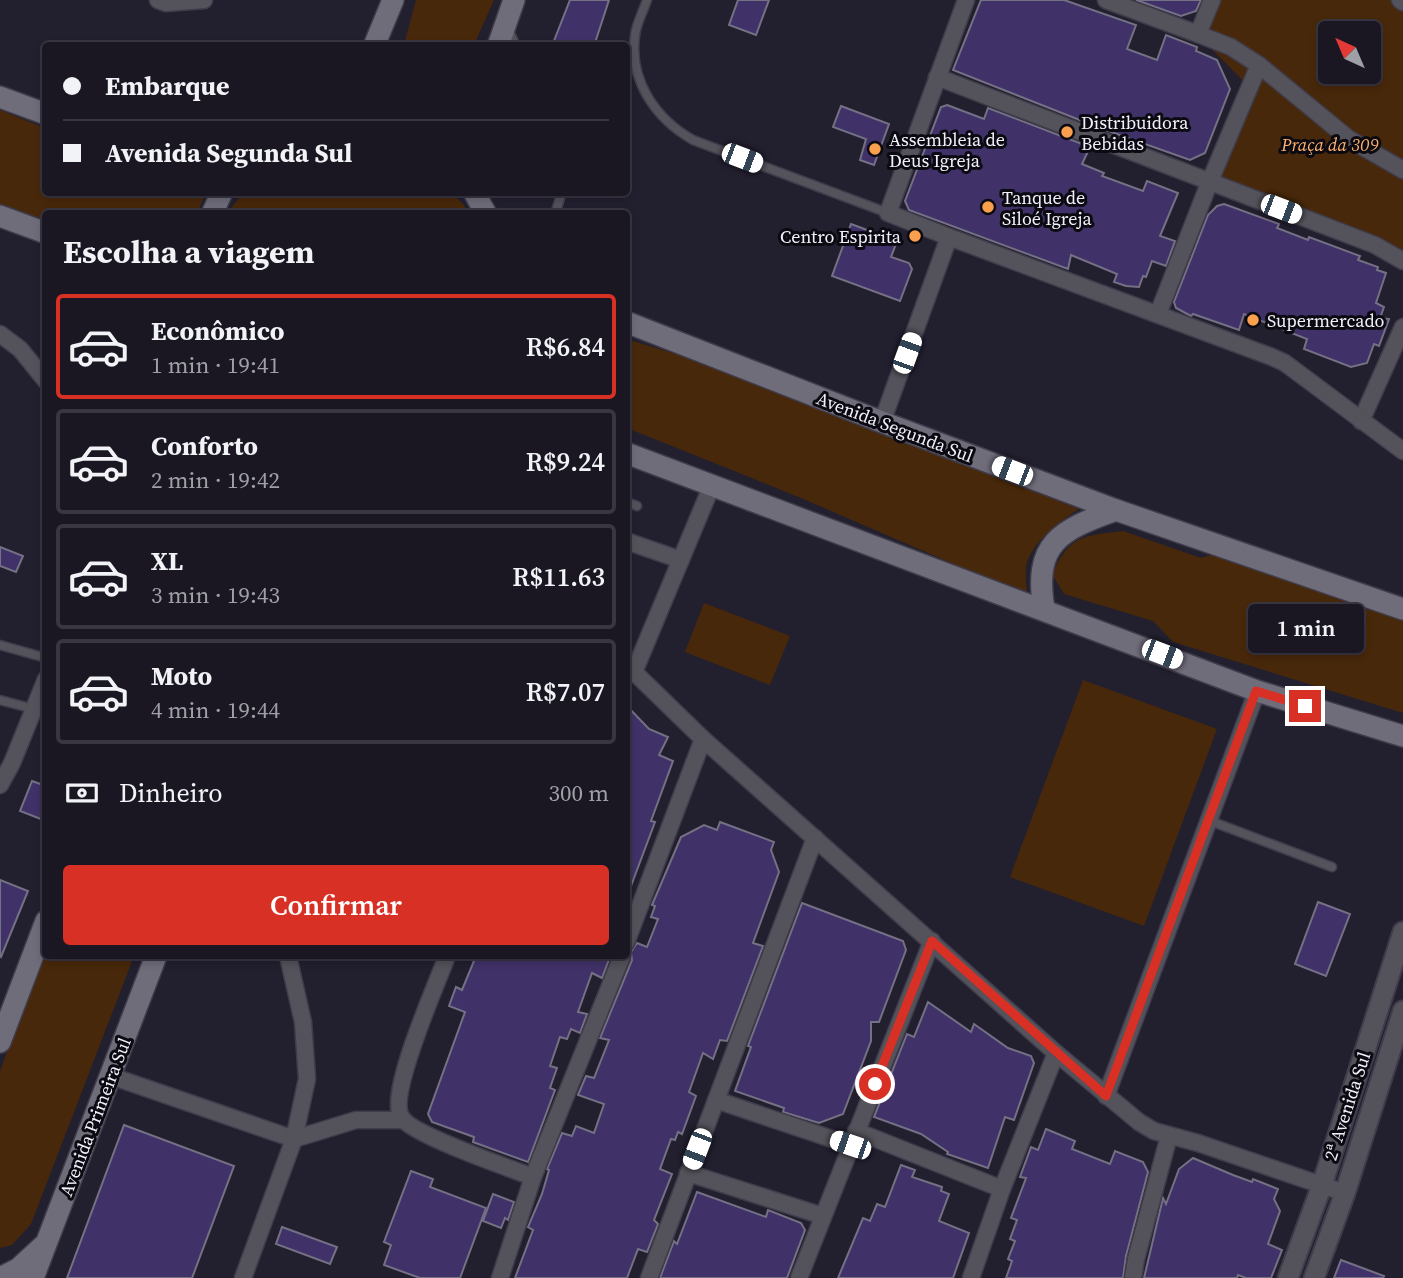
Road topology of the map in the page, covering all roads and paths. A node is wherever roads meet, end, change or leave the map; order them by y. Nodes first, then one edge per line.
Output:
1 (158, 0) edge
2 (204, 0) edge
3 (393, 0) edge
4 (514, 0) edge
5 (647, 0) edge
6 (966, 0) edge
7 (1105, 0) edge
8 (1212, 0) edge
9 (506, 24) junction
10 (1198, 34) junction
11 (376, 42) edge
12 (499, 42) edge
13 (514, 42) edge
14 (635, 48) junction
15 (630, 54) edge
16 (1259, 65) junction
17 (937, 77) junction
18 (0, 97) edge
19 (42, 113) edge
20 (1401, 165) edge
21 (1210, 181) junction
22 (888, 213) junction
23 (0, 216) edge
24 (42, 232) edge
25 (949, 237) junction
26 (1403, 261) edge
27 (1158, 314) junction
28 (630, 324) edge
29 (1403, 327) edge
30 (0, 334) edge
31 (42, 376) edge
32 (1362, 421) junction
33 (882, 422) junction
34 (1403, 451) edge
35 (630, 454) edge
36 (712, 485) junction
37 (630, 503) edge
38 (637, 506) dead end
39 (1116, 510) junction
40 (630, 542) edge
41 (681, 560) junction
42 (1044, 609) junction
43 (1403, 609) edge
44 (0, 645) edge
45 (42, 657) edge
46 (630, 669) edge
47 (42, 689) edge
48 (1256, 691) junction
49 (0, 700) edge
50 (34, 709) junction
51 (1403, 736) edge
52 (703, 739) junction
53 (0, 785) edge
54 (1208, 820) junction
55 (815, 838) junction
56 (1332, 867) dead end
57 (42, 932) edge
58 (630, 932) edge
59 (1403, 932) edge
60 (932, 941) junction
61 (155, 959) edge
62 (289, 959) edge
63 (446, 959) edge
64 (621, 959) edge
65 (1403, 1011) edge
66 (0, 1042) edge
67 (1056, 1053) junction
68 (111, 1076) junction
69 (1106, 1096) junction
70 (716, 1100) junction
71 (402, 1120) junction
72 (1169, 1136) junction
73 (853, 1138) junction
74 (294, 1139) junction
75 (688, 1173) junction
76 (533, 1177) junction
77 (1322, 1185) junction
78 (1002, 1189) junction
79 (1345, 1193) junction
80 (823, 1216) junction
81 (47, 1242) junction
82 (0, 1278) edge
83 (33, 1278) edge
84 (243, 1278) edge
85 (500, 1278) edge
86 (649, 1278) edge
87 (799, 1278) edge
88 (971, 1278) edge
89 (1133, 1278) edge
90 (1288, 1278) edge
91 (1314, 1278) edge

1 - 2 street
3 - 11 main road
4 - 9 main road
5 - 14 lane
6 - 17 street
7 - 10 street
8 - 10 street
9 - 12 main road
9 - 13 lane
10 - 16 street
14 - 15 lane
14 - 22 lane
16 - 20 street
16 - 21 street
17 - 21 street
17 - 22 street
18 - 19 main road
21 - 26 street
21 - 27 street
22 - 25 street
23 - 24 main road
25 - 27 street
25 - 33 street
27 - 32 street
28 - 33 main road, Avenida Segunda Sul
29 - 32 street
30 - 31 street
32 - 34 street
33 - 39 main road, Avenida Segunda Sul
35 - 36 main road
36 - 41 street
36 - 42 main road
37 - 38 lane
39 - 42 main road
39 - 43 main road, Avenida Segunda Sul
40 - 41 street
41 - 46 street
42 - 48 main road
44 - 45 lane
46 - 52 street
47 - 50 street
48 - 51 main road
48 - 54 street
49 - 50 lane
50 - 53 street
52 - 55 street
52 - 58 street
54 - 56 lane
54 - 69 street
55 - 60 street
55 - 70 street
57 - 66 main road
59 - 77 street, 2ᵃ Avenida Sul
60 - 67 street
60 - 73 street
61 - 68 main road, Avenida Primeira Sul
62 - 74 street
63 - 71 street
64 - 76 street
65 - 79 street, 2ᵃ Avenida Sul
67 - 69 street
67 - 78 street
68 - 74 street
68 - 81 main road, Avenida Primeira Sul
69 - 72 street
70 - 73 street
70 - 75 street
71 - 74 street
71 - 76 street
72 - 77 street
72 - 89 street
73 - 78 street
73 - 80 street
74 - 84 street
75 - 80 street
75 - 86 street
76 - 85 street
77 - 79 street
77 - 90 street, 2ᵃ Avenida Sul
78 - 88 street
79 - 91 street, 2ᵃ Avenida Sul
80 - 87 street
81 - 82 main road
81 - 83 main road, Avenida Primeira Sul

